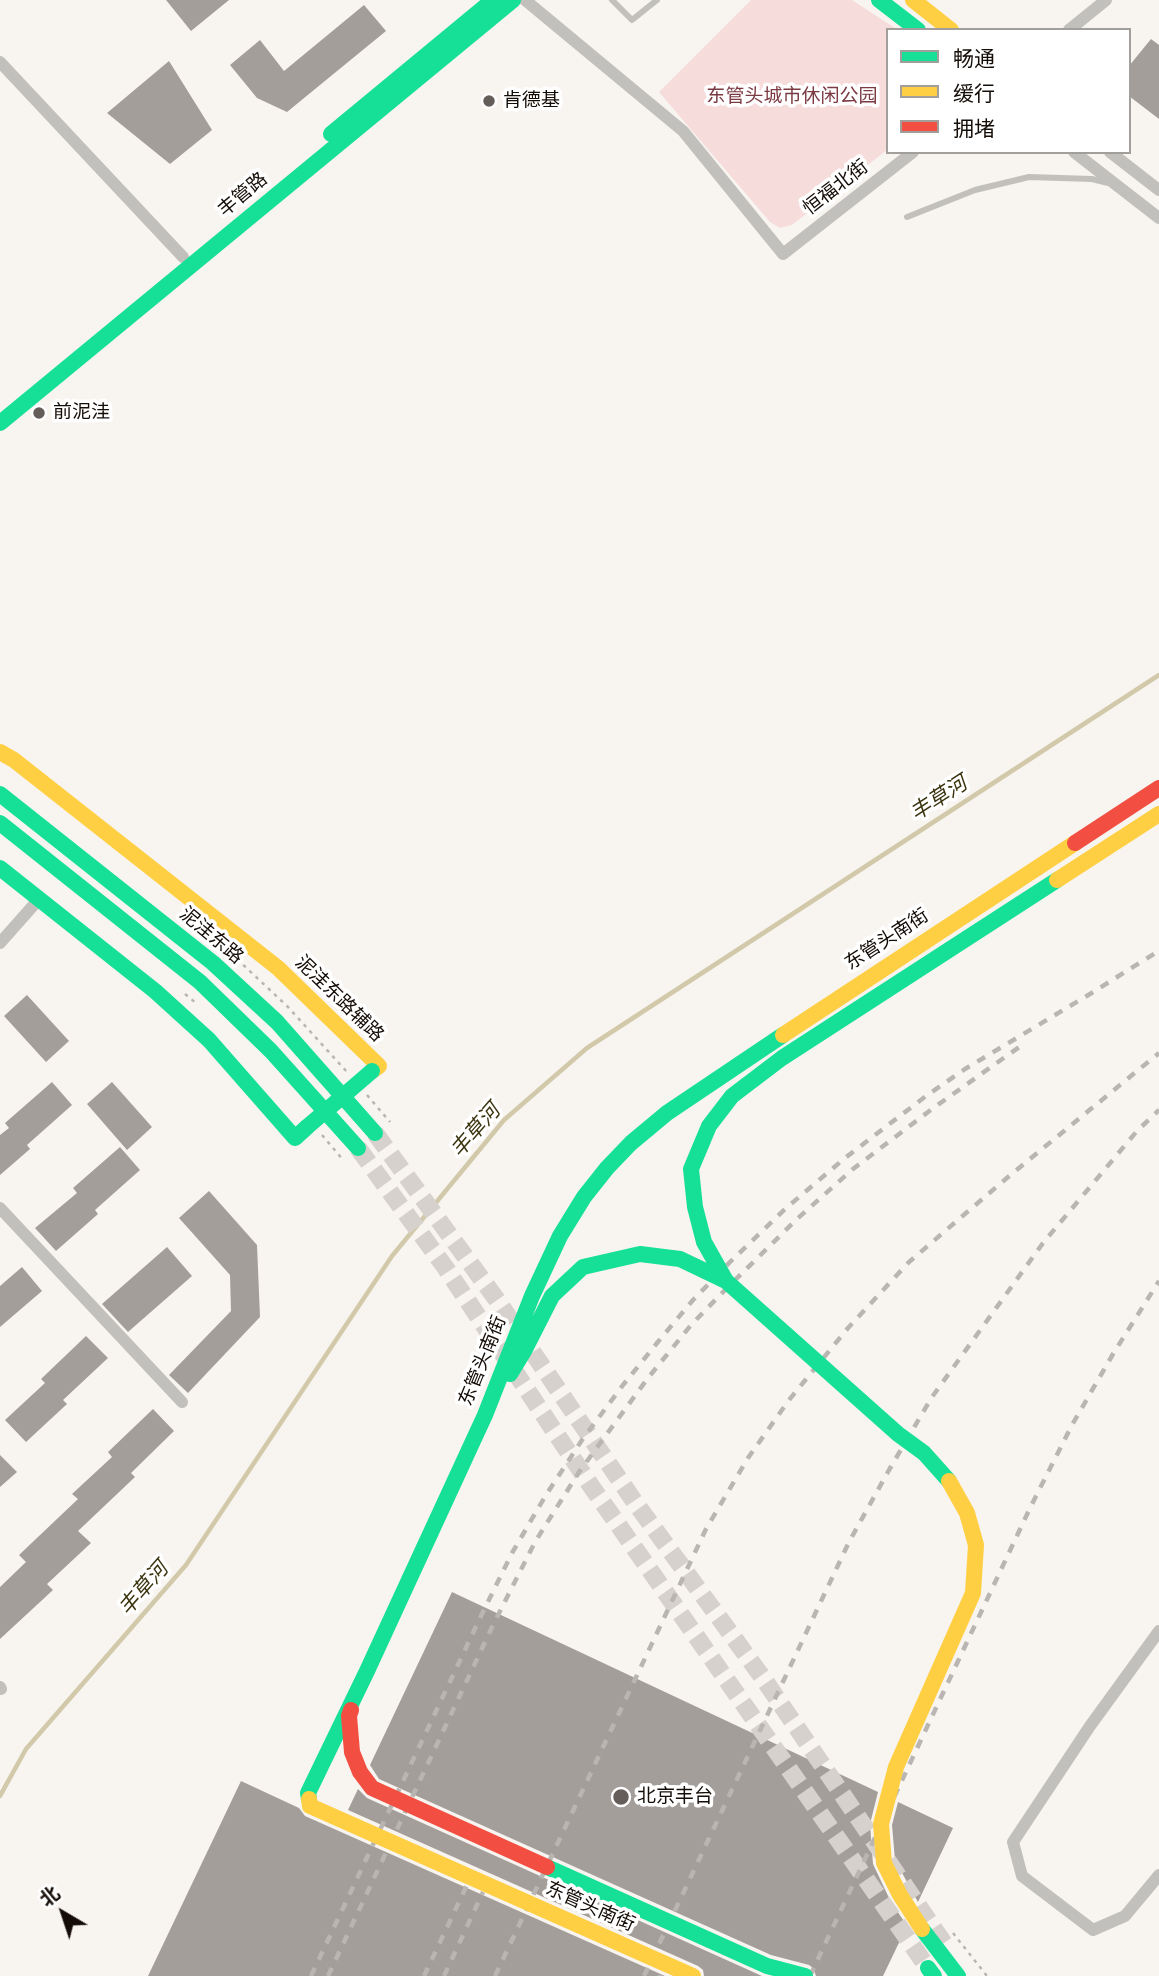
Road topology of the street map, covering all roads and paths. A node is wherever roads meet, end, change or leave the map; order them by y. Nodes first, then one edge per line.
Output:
1 (493, 0) edge
2 (513, 0) edge
3 (525, 0) edge
4 (612, 0) edge
5 (657, 0) edge
6 (879, 0) edge
7 (913, 0) edge
8 (1106, 0) edge
9 (915, 28) edge
10 (948, 28) edge
11 (1071, 28) edge
12 (0, 62) edge
13 (910, 154) edge
14 (1077, 154) edge
15 (1113, 154) edge
16 (1117, 186) junction
17 (1159, 190) edge
18 (907, 217) dead end
19 (1159, 218) edge
20 (183, 257) junction
21 (0, 408) edge
22 (0, 423) edge
23 (0, 752) edge
24 (1159, 788) edge
25 (0, 794) edge
26 (1159, 814) edge
27 (0, 823) edge
28 (0, 869) edge
29 (39, 899) junction
30 (0, 943) edge
31 (375, 1133) tunnel mouth
32 (358, 1148) tunnel mouth
33 (0, 1208) edge
34 (726, 1281) junction
35 (182, 1402) dead end
36 (485, 1415) junction
37 (1159, 1631) edge
38 (367, 1671) junction
39 (1159, 1875) edge
40 (949, 1939) joint
41 (693, 1976) edge
42 (805, 1976) edge
43 (958, 1976) edge
44 (968, 1976) edge
45 (987, 1976) edge

1 - 20 main road, 丰管路
2 - 22 main road, 丰管路
3 - 13 street, 恒福北街
4 - 5 lane
6 - 9 main road
7 - 10 main road
8 - 11 street
12 - 20 street
14 - 16 street
15 - 17 street
16 - 18 lane
16 - 19 street
20 - 21 main road, 丰管路
23 - 29 main road, 泥洼东路辅路, bridge
24 - 36 main road, 东管头南街, bridge
25 - 31 main road, 泥洼东路
26 - 34 main road, bridge
27 - 32 main road
28 - 29 main road, 泥洼东路辅路
29 - 30 street
33 - 35 street
34 - 36 main road, bridge
34 - 43 main road, bridge
36 - 38 main road, 东管头南街, bridge
37 - 39 street
38 - 41 main road, 东管头南街, bridge
38 - 42 main road, bridge
40 - 44 main road
40 - 45 path

